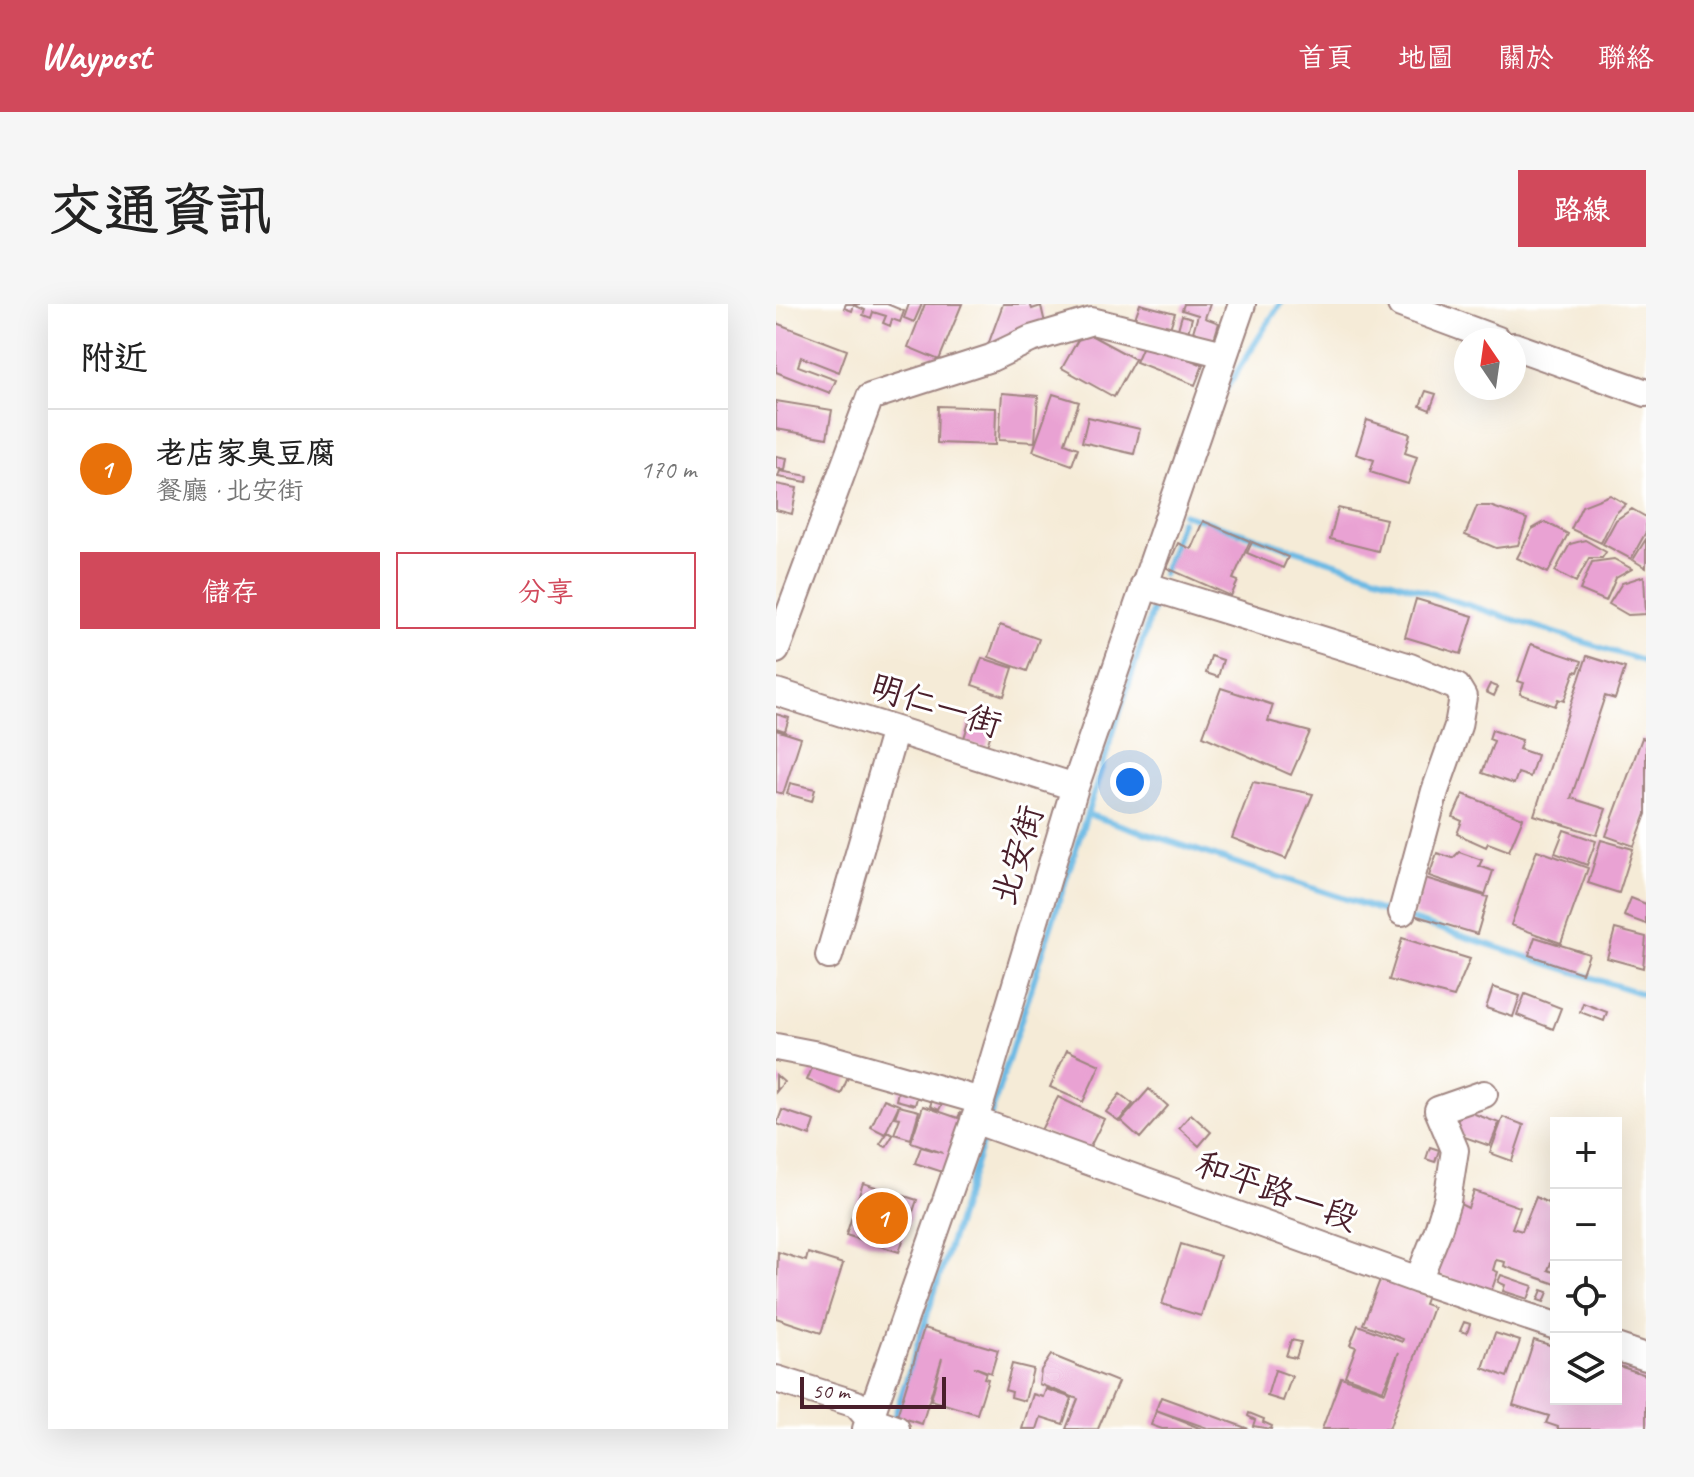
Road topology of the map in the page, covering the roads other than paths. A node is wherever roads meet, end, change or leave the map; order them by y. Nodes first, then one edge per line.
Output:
1 (1242, 304) edge
2 (1401, 304) edge
3 (1466, 328) edge
4 (1526, 350) edge
5 (1224, 354) junction
6 (1646, 393) edge
7 (1144, 585) junction
8 (776, 650) edge
9 (776, 692) edge
10 (895, 730) junction
11 (1075, 787) junction
12 (1402, 912) dead end
13 (829, 956) dead end
14 (776, 1047) edge
15 (1484, 1094) dead end
16 (983, 1118) junction
17 (1418, 1280) junction
18 (1550, 1324) edge
19 (1622, 1349) edge
20 (1646, 1357) edge
21 (776, 1379) edge
22 (879, 1425) edge

1 - 5 street, 北安街
2 - 3 street
4 - 6 street
5 - 7 street, 北安街
5 - 8 street
7 - 11 street, 北安街
7 - 12 street
9 - 10 street, 明仁一街
10 - 11 street, 明仁一街
10 - 13 street
11 - 16 street, 北安街
14 - 16 street, 和平路一段
15 - 17 street
16 - 17 street, 和平路一段
16 - 22 street, 北安街
17 - 18 street, 和平路一段
19 - 20 street
21 - 22 street

